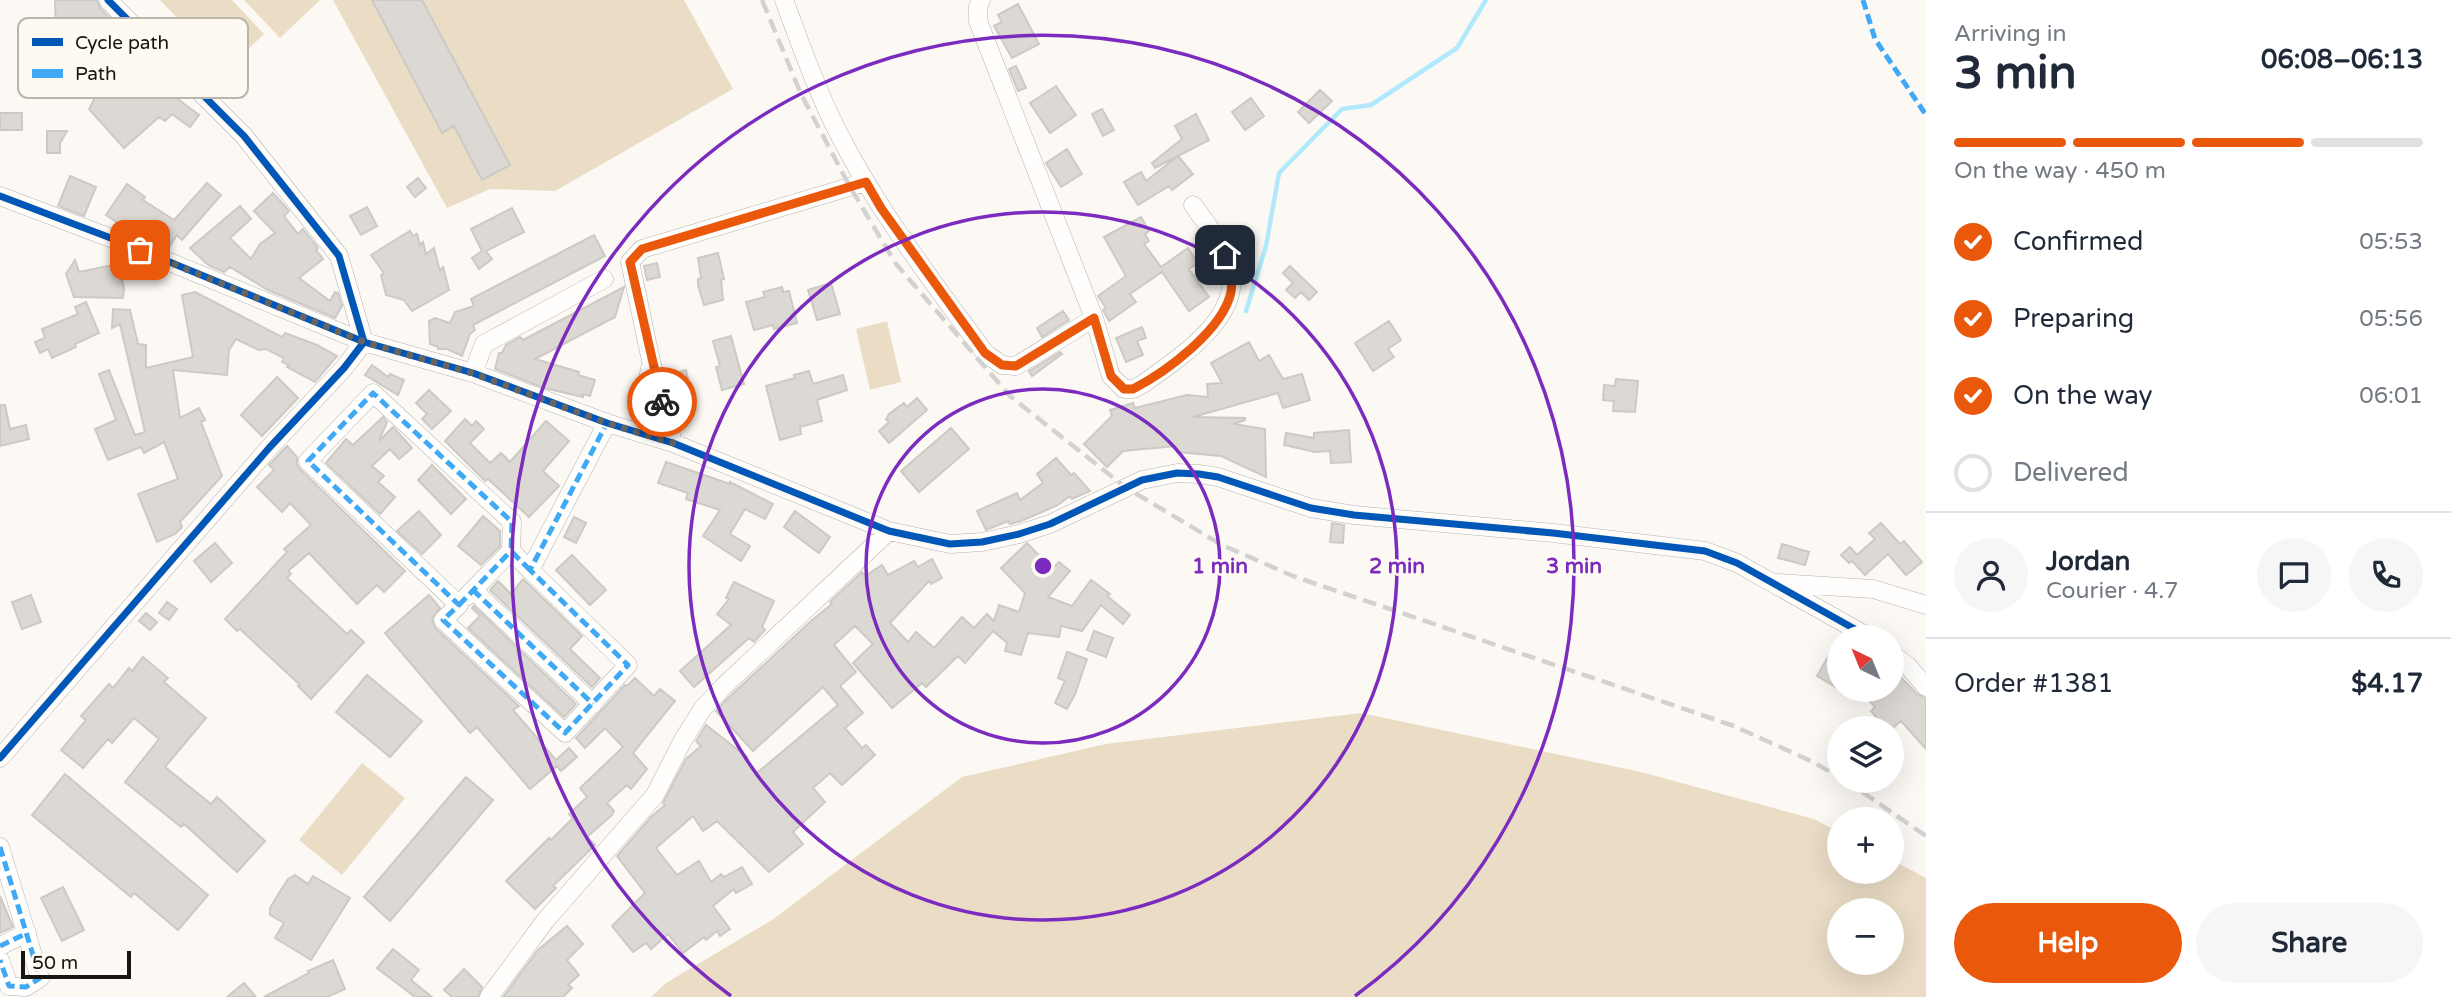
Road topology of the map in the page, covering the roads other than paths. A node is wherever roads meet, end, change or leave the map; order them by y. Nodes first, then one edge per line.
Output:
1 (108, 0) edge
2 (784, 0) edge
3 (981, 0) edge
4 (126, 18) edge
5 (206, 98) edge
6 (866, 182) junction
7 (0, 196) edge
8 (1193, 205) dead end
9 (604, 279) dead end
10 (1094, 318) junction
11 (364, 342) junction
12 (651, 361) junction
13 (472, 373) junction
14 (607, 423) junction
15 (639, 432) junction
16 (673, 443) junction
17 (889, 531) junction
18 (511, 551) junction
19 (530, 570) junction
20 (1774, 583) junction
21 (473, 590) junction
22 (459, 605) junction
23 (1926, 606) edge
24 (1848, 625) edge
25 (1904, 663) edge
26 (1926, 687) edge
27 (593, 704) junction
28 (0, 758) edge
29 (0, 846) edge
30 (27, 933) junction
31 (0, 946) edge
32 (0, 960) edge
33 (489, 997) edge

1 - 4 street
2 - 6 street
3 - 10 street
5 - 11 street
6 - 10 street
6 - 12 street
7 - 11 street
8 - 10 street
9 - 13 street
11 - 13 street
11 - 28 street
12 - 15 street
12 - 16 street
13 - 14 street
14 - 15 street
14 - 19 street
15 - 16 street
16 - 17 street
17 - 20 street
17 - 33 street
18 - 19 street
18 - 21 street
18 - 22 street
19 - 27 street
20 - 23 street
20 - 24 street
21 - 22 street
21 - 27 street
22 - 27 street
25 - 26 street
29 - 30 street
30 - 31 street
30 - 32 street

